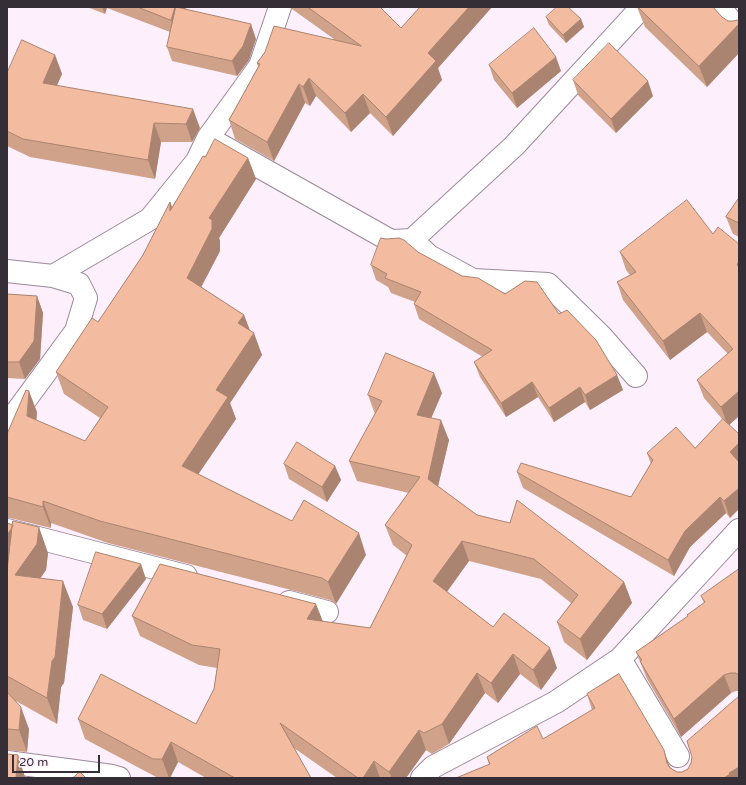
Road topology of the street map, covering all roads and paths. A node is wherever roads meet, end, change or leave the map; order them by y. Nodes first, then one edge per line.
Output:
1 (280, 7) edge
2 (642, 7) edge
3 (719, 7) edge
4 (739, 30) edge
5 (208, 138) junction
6 (412, 240) junction
7 (7, 272) edge
8 (53, 276) junction
9 (636, 376) dead end
10 (7, 425) edge
11 (7, 530) edge
12 (739, 530) edge
13 (205, 581) edge
14 (266, 596) edge
15 (327, 612) dead end
16 (620, 659) junction
17 (695, 742) edge
18 (678, 756) junction
19 (7, 762) edge
20 (119, 778) edge
21 (422, 778) edge
22 (686, 778) edge

1 - 5 street
2 - 6 street
3 - 4 street
5 - 6 street
5 - 8 street
6 - 9 street
7 - 8 street
8 - 10 street
11 - 13 street
12 - 16 street
14 - 15 street
16 - 18 street
16 - 21 street
17 - 18 street
18 - 22 street
19 - 20 street

